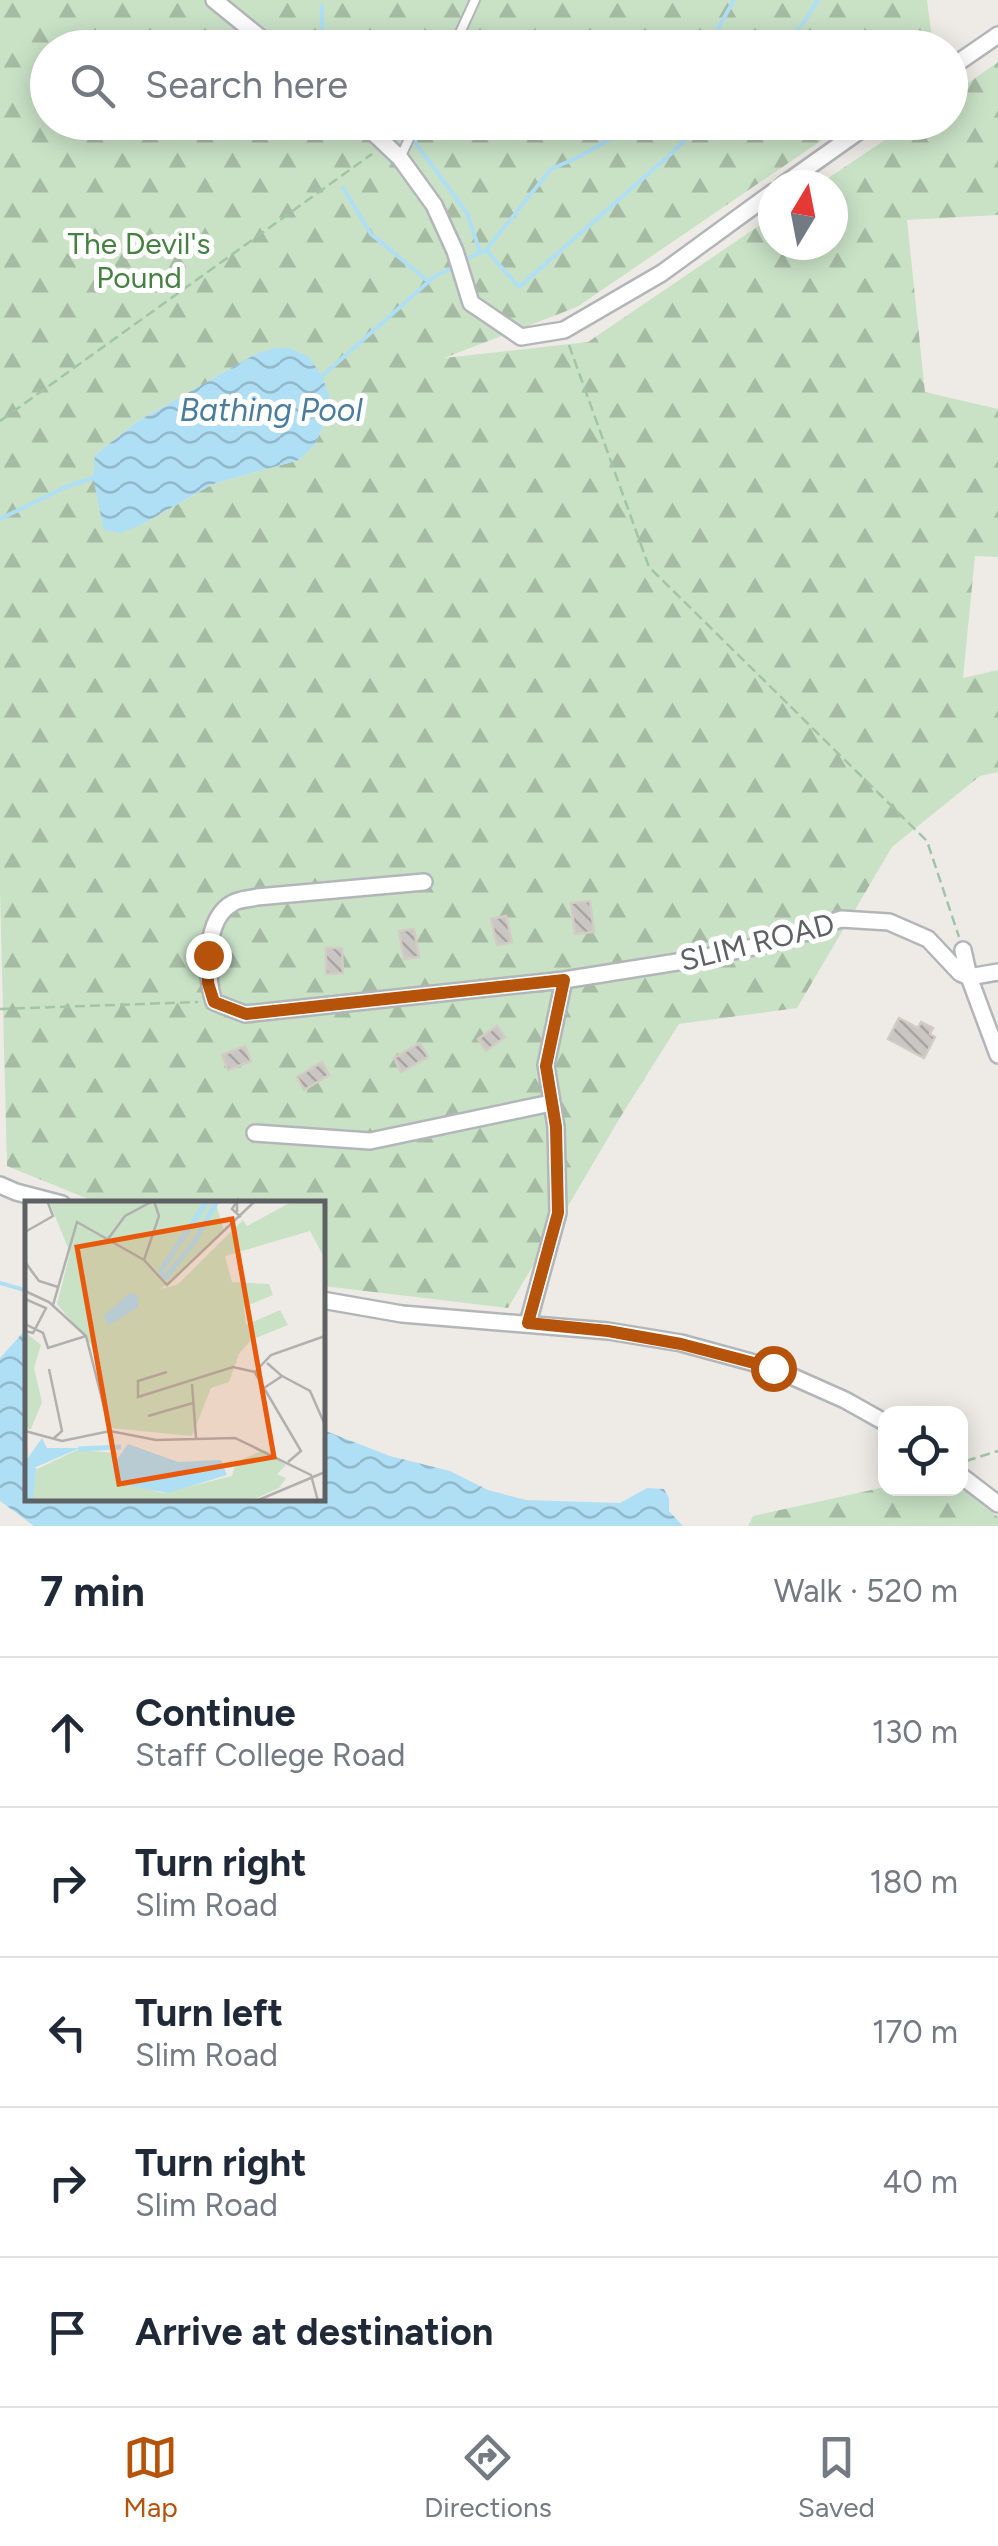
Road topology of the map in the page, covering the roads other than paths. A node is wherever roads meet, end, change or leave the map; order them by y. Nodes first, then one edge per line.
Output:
1 (214, 0) edge
2 (475, 0) edge
3 (251, 30) edge
4 (461, 30) edge
5 (998, 34) edge
6 (968, 55) edge
7 (382, 140) edge
8 (408, 140) edge
9 (847, 140) edge
10 (400, 158) junction
11 (804, 170) edge
12 (758, 203) edge
13 (424, 882) dead end
14 (963, 950) road end
15 (998, 972) edge
16 (969, 977) junction
17 (564, 980) junction
18 (998, 1055) edge
19 (551, 1103) junction
20 (255, 1133) dead end
21 (0, 1186) edge
22 (50, 1201) edge
23 (325, 1301) edge
24 (528, 1323) junction
25 (878, 1419) edge
26 (968, 1480) edge
27 (998, 1504) edge

1 - 3 street
2 - 4 lane
5 - 6 street
7 - 10 street
8 - 10 lane
9 - 11 street
10 - 12 street
13 - 17 street, SLIM ROAD
14 - 16 street
15 - 16 street
16 - 17 street, SLIM ROAD
16 - 18 street, SLIM ROAD
17 - 19 street
19 - 20 street
19 - 24 street
21 - 22 street
23 - 24 street
24 - 25 street
26 - 27 street

